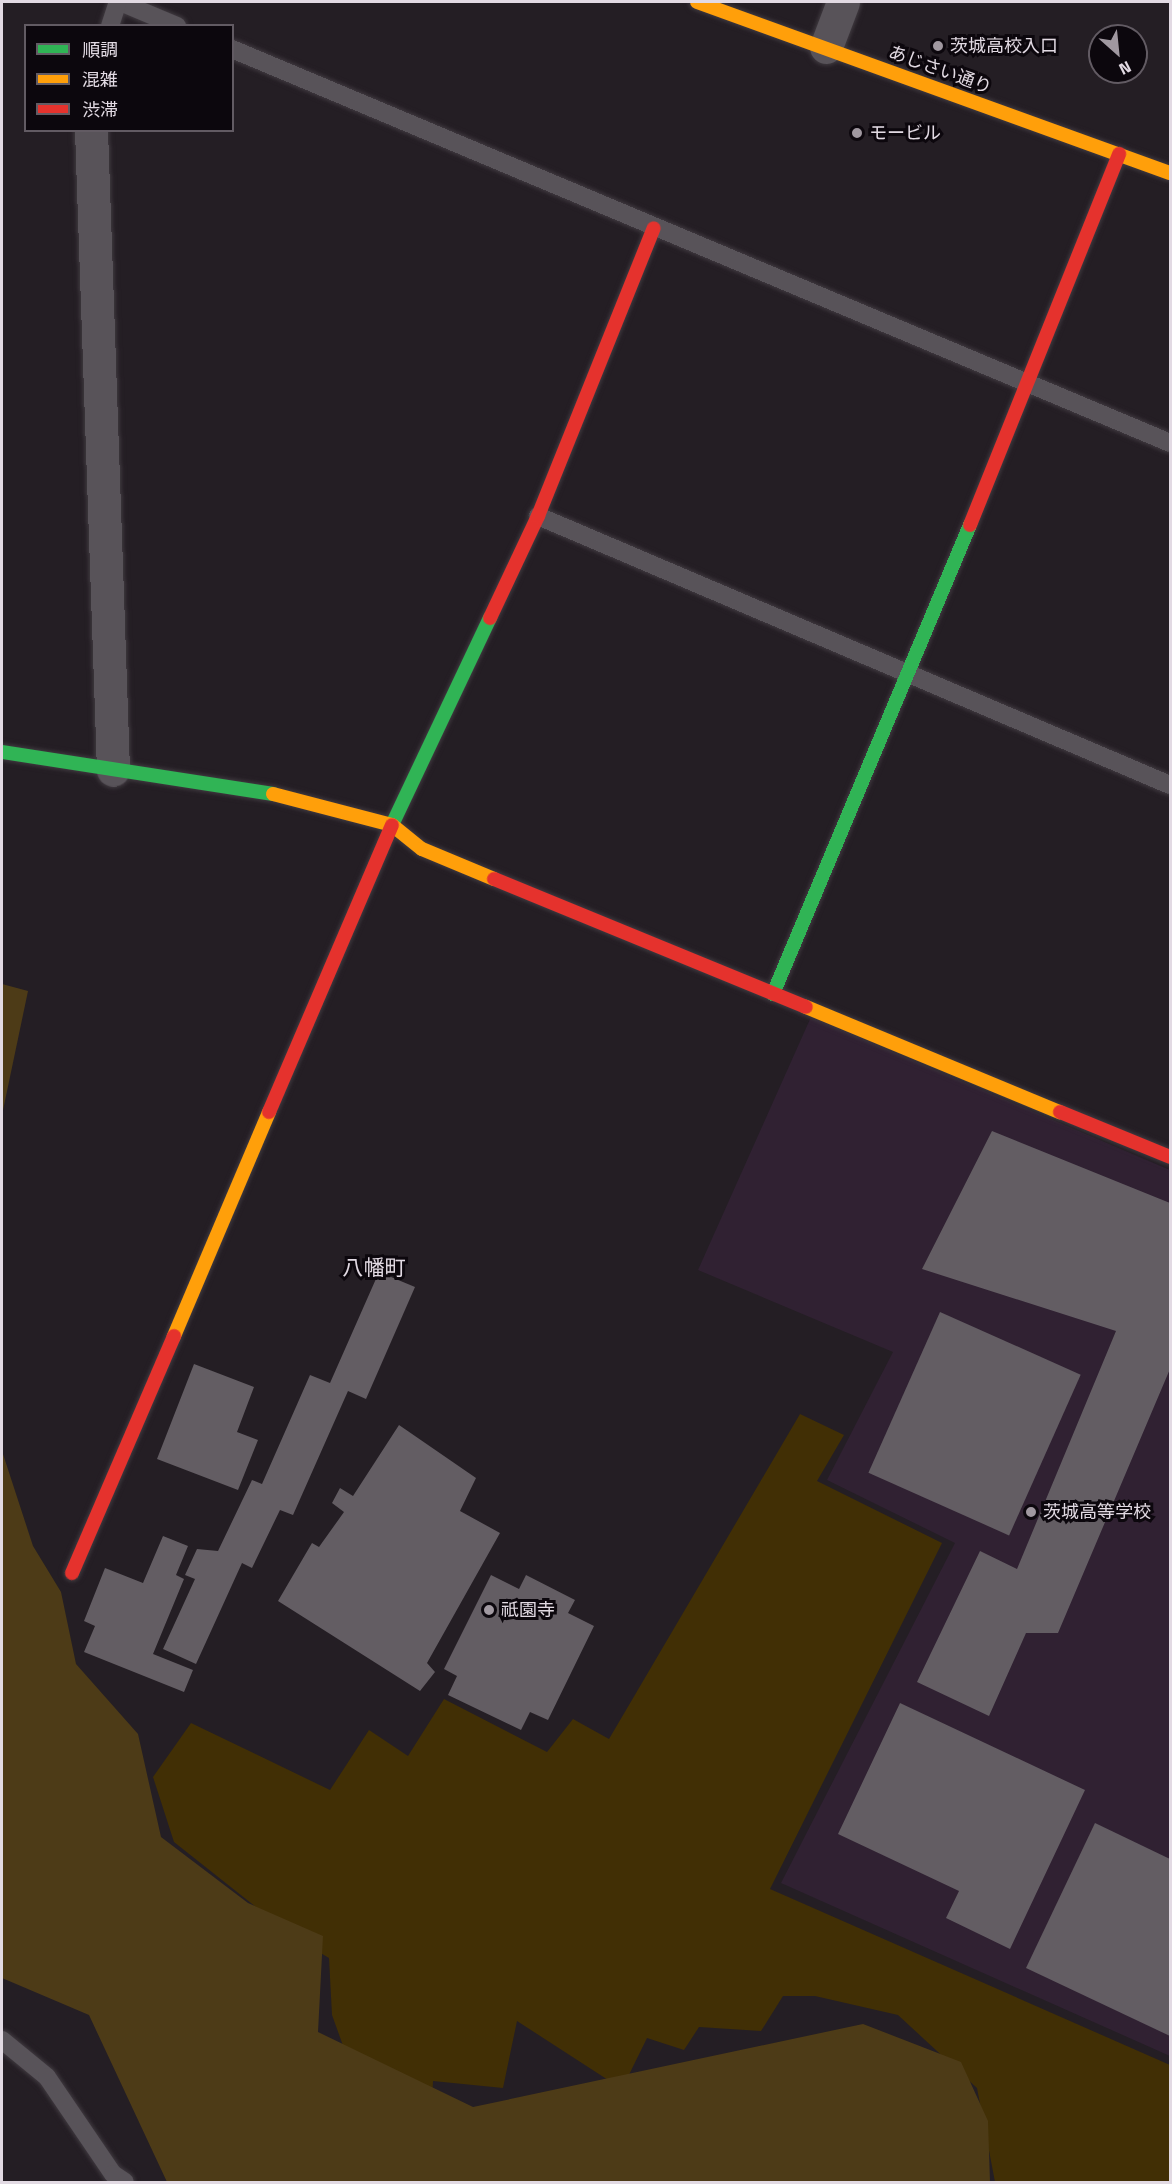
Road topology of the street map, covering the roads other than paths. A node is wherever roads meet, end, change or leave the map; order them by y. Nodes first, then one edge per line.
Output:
1 (119, 2) edge
2 (697, 2) edge
3 (843, 2) edge
4 (111, 24) edge
5 (172, 24) edge
6 (826, 47) junction
7 (234, 50) edge
8 (91, 132) edge
9 (1119, 154) junction
10 (1170, 173) edge
11 (654, 228) junction
12 (1029, 386) junction
13 (1170, 444) edge
14 (538, 516) junction
15 (910, 670) junction
16 (2, 752) edge
17 (113, 770) junction
18 (1170, 785) edge
19 (392, 825) junction
20 (773, 994) junction
21 (1170, 1157) edge
22 (72, 1573) dead end
23 (2, 2040) edge
24 (115, 2180) edge

1 - 4 lane
1 - 5 lane
2 - 6 main road, あじさい通り
3 - 6 street
6 - 9 main road, あじさい通り
7 - 11 lane
8 - 17 street
9 - 10 main road, あじさい通り
9 - 12 main road
11 - 12 lane
11 - 14 main road
12 - 13 lane
12 - 15 main road
14 - 15 lane
14 - 19 main road
15 - 18 lane
15 - 20 main road
16 - 17 main road
17 - 19 main road
19 - 20 main road
19 - 22 main road
20 - 21 main road
23 - 24 lane

